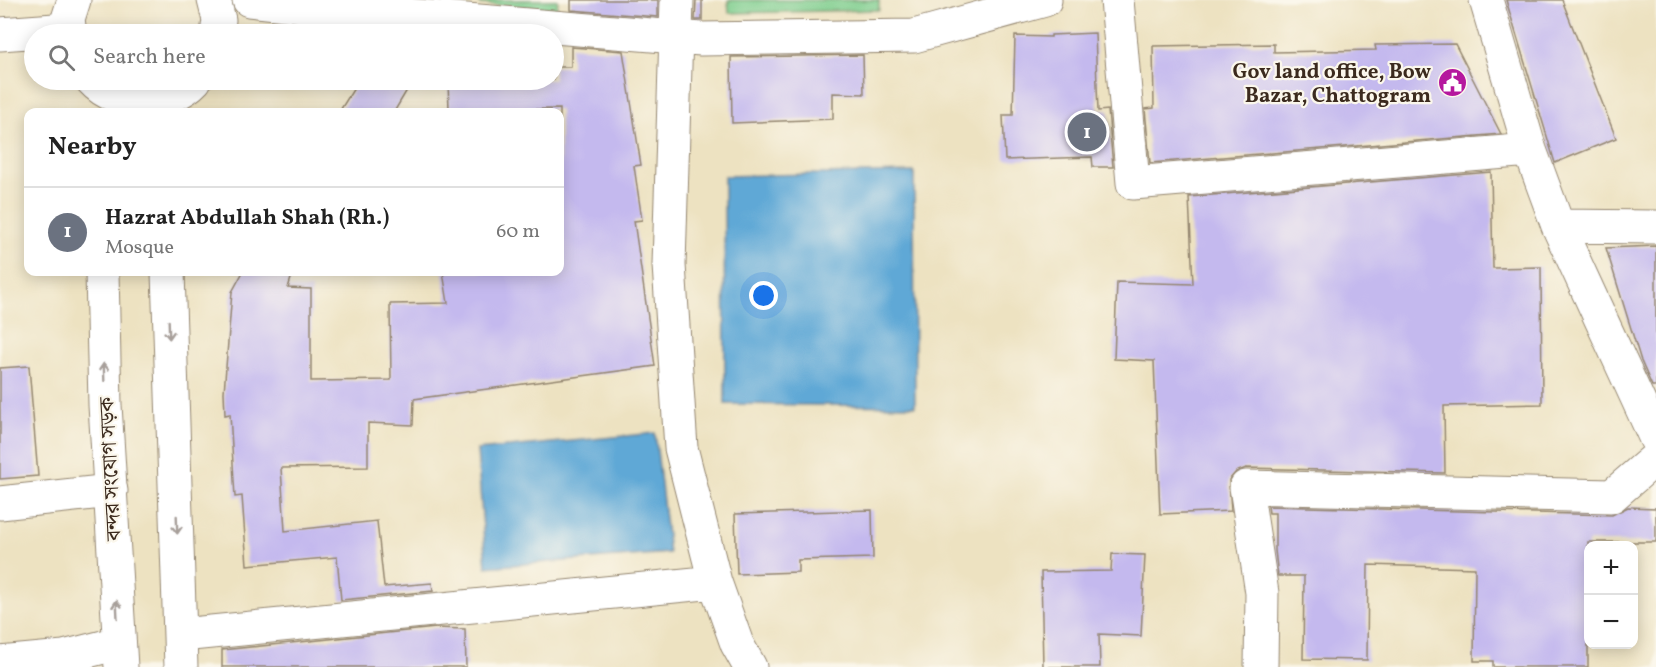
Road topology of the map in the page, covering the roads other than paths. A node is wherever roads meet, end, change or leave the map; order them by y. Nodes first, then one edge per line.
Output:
1 (214, 0) edge
2 (249, 0) edge
3 (677, 0) edge
4 (1045, 0) edge
5 (1117, 0) edge
6 (1486, 0) edge
7 (71, 21) edge
8 (55, 24) edge
9 (219, 24) edge
10 (512, 24) edge
11 (564, 29) edge
12 (24, 30) edge
13 (0, 34) edge
14 (677, 39) junction
15 (184, 90) edge
16 (95, 92) edge
17 (168, 105) edge
18 (1530, 150) junction
19 (1557, 226) junction
20 (1656, 227) edge
21 (102, 276) edge
22 (168, 276) edge
23 (1656, 439) edge
24 (1656, 458) edge
25 (111, 491) junction
26 (0, 502) edge
27 (715, 582) junction
28 (181, 635) junction
29 (120, 655) edge
30 (0, 663) edge
31 (181, 667) edge
32 (750, 667) edge
33 (1261, 667) edge

1 - 9 main road
2 - 10 main road
3 - 14 main road
4 - 14 main road
5 - 18 main road
6 - 18 main road
7 - 8 main road
11 - 14 main road
12 - 13 main road
14 - 27 main road
15 - 17 main road
16 - 17 main road
18 - 19 main road
19 - 20 main road
19 - 23 main road
25 -> 21 main road, বন্দর সংযোগ সড়ক
22 -> 28 main road
24 - 33 main road
25 - 26 main road
29 -> 25 main road, বন্দর সংযোগ সড়ক
27 - 28 main road
27 - 32 main road
28 - 31 main road
29 - 30 main road

